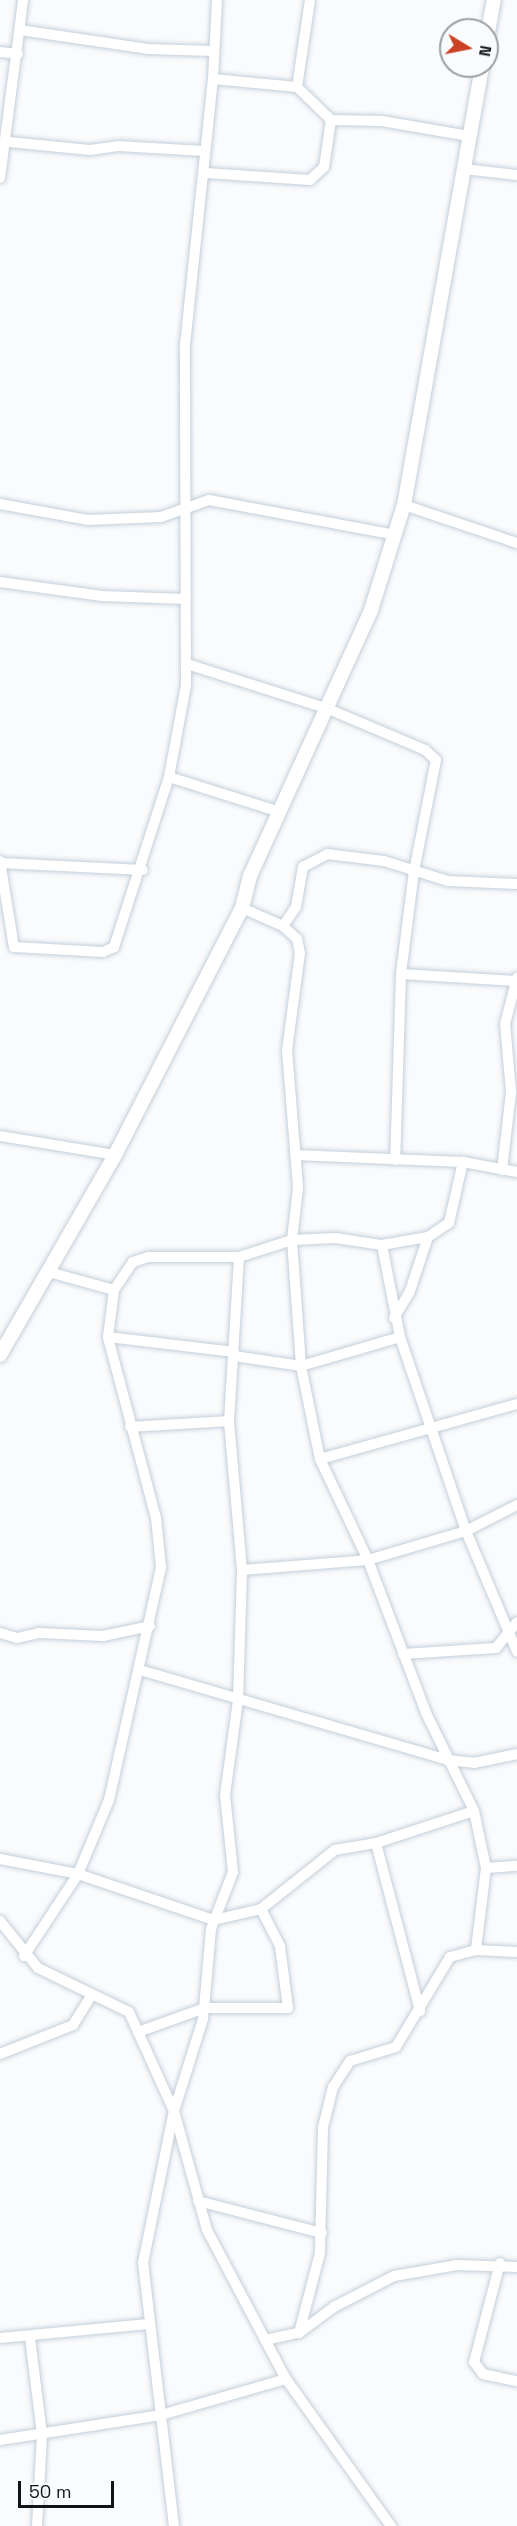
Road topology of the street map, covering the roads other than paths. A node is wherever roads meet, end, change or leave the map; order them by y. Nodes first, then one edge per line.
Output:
1 (23, 0) edge
2 (217, 0) edge
3 (310, 0) edge
4 (494, 0) edge
5 (491, 18) edge
6 (20, 30) junction
7 (213, 51) junction
8 (0, 52) edge
9 (18, 54) junction
10 (480, 78) edge
11 (213, 79) junction
12 (297, 87) junction
13 (331, 120) junction
14 (469, 136) junction
15 (9, 142) junction
16 (204, 151) junction
17 (1, 164) edge
18 (464, 169) junction
19 (206, 173) junction
20 (517, 176) edge
21 (0, 178) edge
22 (0, 504) edge
23 (404, 505) junction
24 (183, 506) junction
25 (390, 534) junction
26 (517, 543) edge
27 (0, 582) edge
28 (186, 599) junction
29 (187, 664) junction
30 (326, 708) junction
31 (169, 777) junction
32 (280, 812) junction
33 (0, 862) edge
34 (143, 870) junction
35 (414, 871) junction
36 (517, 884) edge
37 (242, 908) junction
38 (283, 926) junction
39 (401, 974) junction
40 (517, 980) edge
41 (0, 1136) edge
42 (116, 1155) junction
43 (295, 1155) junction
44 (395, 1160) junction
45 (463, 1162) junction
46 (502, 1170) junction
47 (517, 1172) edge
48 (428, 1237) junction
49 (292, 1240) junction
50 (382, 1245) junction
51 (239, 1257) junction
52 (48, 1272) junction
53 (114, 1290) junction
54 (394, 1318) junction
55 (108, 1337) junction
56 (400, 1337) junction
57 (234, 1354) junction
58 (0, 1355) edge
59 (300, 1366) junction
60 (517, 1404) edge
61 (229, 1421) junction
62 (432, 1426) junction
63 (130, 1427) junction
64 (320, 1459) junction
65 (517, 1505) edge
66 (466, 1531) junction
67 (368, 1560) junction
68 (242, 1570) junction
69 (513, 1625) edge
70 (150, 1626) junction
71 (0, 1633) edge
72 (517, 1652) edge
73 (403, 1654) junction
74 (140, 1670) junction
75 (238, 1701) junction
76 (517, 1754) edge
77 (447, 1760) junction
78 (474, 1811) junction
79 (376, 1843) junction
80 (0, 1859) edge
81 (517, 1866) edge
82 (486, 1868) junction
83 (78, 1874) junction
84 (261, 1909) junction
85 (214, 1920) junction
86 (0, 1921) edge
87 (476, 1950) junction
88 (517, 1952) edge
89 (24, 1956) junction
90 (92, 1994) junction
91 (205, 2008) junction
92 (420, 2011) junction
93 (138, 2032) junction
94 (0, 2054) edge
95 (174, 2111) junction
96 (198, 2201) junction
97 (322, 2233) junction
98 (500, 2263) junction
99 (517, 2267) edge
100 (147, 2324) junction
101 (299, 2333) junction
102 (0, 2338) edge
103 (30, 2338) junction
104 (265, 2340) junction
105 (286, 2379) junction
106 (517, 2381) edge
107 (161, 2415) junction
108 (42, 2434) junction
109 (0, 2440) edge
110 (171, 2504) junction
111 (37, 2526) edge
112 (168, 2526) edge
113 (174, 2526) edge
114 (391, 2526) edge

1 - 6 street
2 - 7 street
3 - 12 street
4 - 5 street
6 - 7 street
6 - 9 street
7 - 11 street
8 - 9 street
9 - 15 street
10 - 14 street
11 - 12 street
11 - 16 street
12 - 13 street
13 - 14 street
13 - 19 street
14 - 18 street
15 - 16 street
15 - 17 street
16 - 19 street
17 - 21 street
18 - 20 street
18 - 23 street
19 - 24 street
22 - 24 street
23 - 25 street
23 - 26 street
24 - 25 street
24 - 28 street
25 - 30 street
27 - 28 street
28 - 29 street
29 - 30 street
29 - 31 street
30 - 32 street
30 - 35 street
31 - 32 street
31 - 34 street
32 - 37 street
33 - 34 street
33 - 34 street
35 - 36 street
35 - 38 street
35 - 39 street
37 - 38 street
37 - 42 street
38 - 43 street
39 - 40 street
39 - 44 street
40 - 46 street
41 - 42 street
42 - 52 street
43 - 44 street
43 - 49 street
44 - 45 street
45 - 46 street
45 - 48 street
46 - 47 street
48 - 50 street
48 - 54 street
49 - 50 street
49 - 51 street
49 - 59 street
50 - 54 street
51 - 53 street
51 - 57 street
52 - 53 street
52 - 58 street
53 - 55 street
54 - 56 street
55 - 57 street
55 - 63 street
56 - 59 street
56 - 62 street
57 - 59 street
57 - 61 street
59 - 64 street
60 - 62 street
61 - 63 street
61 - 68 street
62 - 64 street
62 - 66 street
63 - 70 street
64 - 67 street
65 - 66 street
66 - 67 street
66 - 69 street
67 - 68 street
67 - 73 street
68 - 75 street
69 - 72 street
69 - 73 street
70 - 71 street
70 - 74 street
73 - 77 street
74 - 75 street
74 - 83 street
75 - 77 street
75 - 85 street
76 - 77 street
77 - 78 street
78 - 79 street
78 - 82 street
79 - 84 street
79 - 92 street
80 - 83 street
81 - 82 street
82 - 87 street
83 - 85 street
83 - 89 street
84 - 85 street
84 - 91 street
85 - 91 street
86 - 89 street
87 - 88 street
87 - 92 street
89 - 90 street
90 - 93 street
90 - 94 street
91 - 93 street
91 - 95 street
92 - 97 street
93 - 95 street
95 - 96 street
95 - 100 street
96 - 97 street
96 - 104 street
97 - 101 street
98 - 99 street
98 - 101 street
98 - 106 street
100 - 103 street
100 - 107 street
101 - 104 street
102 - 103 street
103 - 108 street
104 - 105 street
105 - 107 street
105 - 114 street
107 - 108 street
107 - 110 street
108 - 109 street
108 - 111 street
110 - 112 street
110 - 113 street

